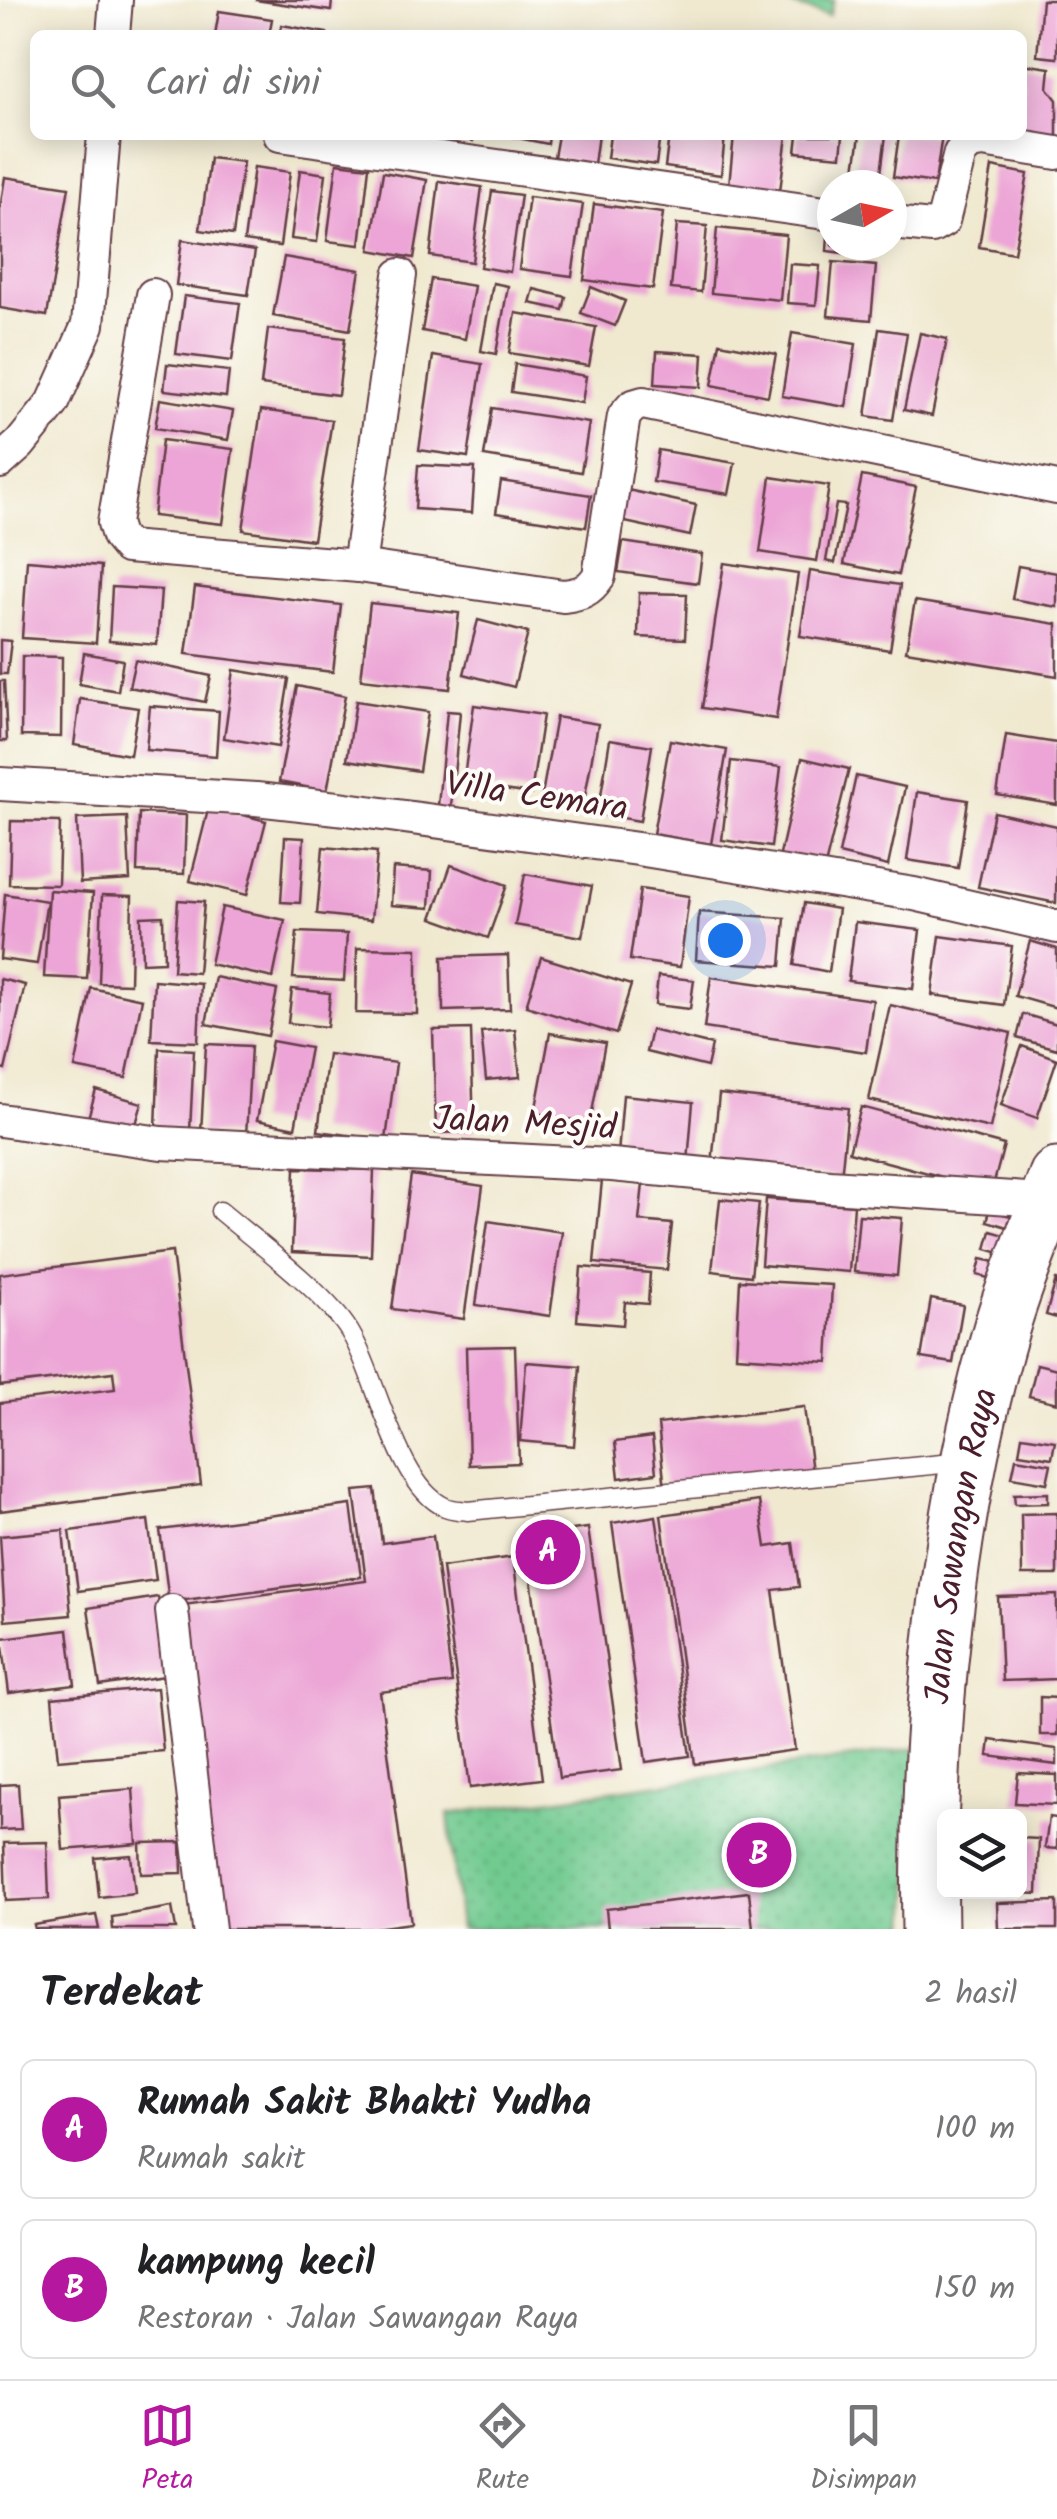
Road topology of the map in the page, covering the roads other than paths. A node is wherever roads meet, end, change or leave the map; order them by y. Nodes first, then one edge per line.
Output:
1 (116, 0) edge
2 (113, 30) edge
3 (104, 140) edge
4 (315, 140) edge
5 (1057, 153) edge
6 (817, 212) edge
7 (907, 224) edge
8 (400, 275) dead end
9 (154, 295) dead end
10 (0, 462) edge
11 (1057, 488) edge
12 (359, 566) junction
13 (0, 784) edge
14 (1057, 927) edge
15 (0, 1120) edge
16 (1054, 1191) edge
17 (220, 1211) dead end
18 (970, 1461) junction
19 (172, 1612) dead end
20 (209, 1929) edge
21 (930, 1929) edge

1 - 2 street
3 - 10 street
4 - 6 street
5 - 7 street
8 - 12 street
9 - 12 street
11 - 12 street
13 - 14 street, Villa Cemara
15 - 16 street, Jalan Mesjid
16 - 18 highway, Jalan Sawangan Raya
17 - 18 lane
18 - 21 highway, Jalan Sawangan Raya
19 - 20 street

